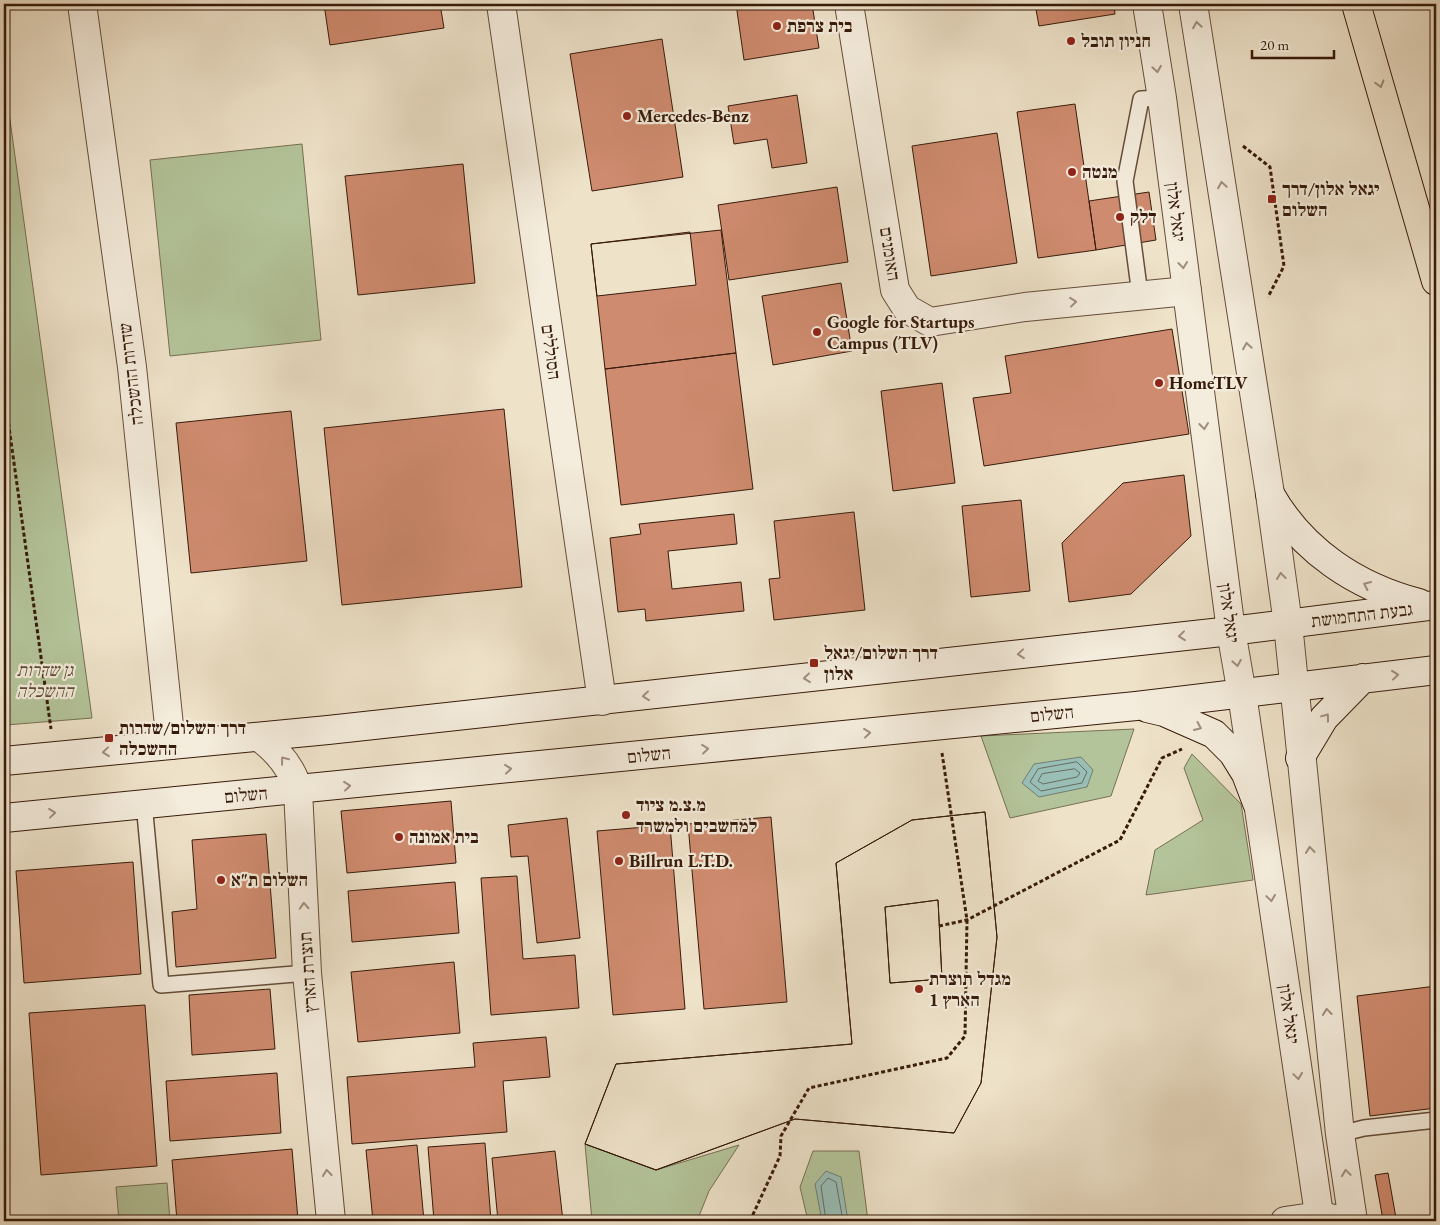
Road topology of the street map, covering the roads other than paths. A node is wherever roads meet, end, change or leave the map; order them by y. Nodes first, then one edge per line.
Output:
1 (82, 4) edge
2 (501, 4) edge
3 (849, 4) edge
4 (1146, 4) edge
5 (1193, 4) edge
6 (1356, 4) edge
7 (1162, 98) junction
8 (1436, 281) edge
9 (1187, 291) junction
10 (1140, 295) junction
11 (1270, 494) junction
12 (1433, 606) edge
13 (1288, 624) junction
14 (1231, 631) junction
15 (1436, 670) edge
16 (1363, 678) junction
17 (1294, 686) junction
18 (1242, 694) junction
19 (602, 701) junction
20 (1136, 706) junction
21 (259, 737) junction
22 (171, 746) junction
23 (1300, 758) junction
24 (4, 761) edge
25 (298, 790) junction
26 (144, 803) junction
27 (1257, 803) junction
28 (4, 818) edge
29 (307, 973) junction
30 (1436, 1120) edge
31 (1340, 1134) junction
32 (1319, 1219) edge
33 (332, 1221) edge
34 (1285, 1221) edge
35 (1345, 1221) edge
36 (1353, 1221) edge

1 - 22 street, שדרות ההשכלה
2 - 19 street, הסוללים
3 -> 10 street, האומנים
4 -> 7 street, יגאל אלון
11 -> 5 street
6 -> 8 highway
7 -> 9 street, יגאל אלון
7 - 10 lane
9 - 10 street, האומנים
9 -> 14 street, יגאל אלון
12 -> 11 street
13 -> 11 street
12 - 13 street, גבעת התחמושת
13 - 14 street
13 - 17 street
14 -> 18 street, יגאל אלון
14 -> 19 street
16 -> 15 street
16 - 17 street
23 -> 16 street
17 - 18 street, השלום
17 - 23 street
18 - 20 street, השלום
18 - 27 street, יגאל אלון
19 - 21 street
25 -> 20 street, השלום
20 -> 27 street
21 - 22 street
25 -> 21 street, תוצרת הארץ
22 -> 24 street
31 -> 23 street
25 - 26 street, השלום
29 -> 25 street, תוצרת הארץ
28 -> 26 street, השלום
26 - 29 lane
27 -> 32 street, יגאל אלון
33 -> 29 street, תוצרת הארץ
30 - 31 lane
36 -> 31 street
32 - 34 street
32 - 35 street

